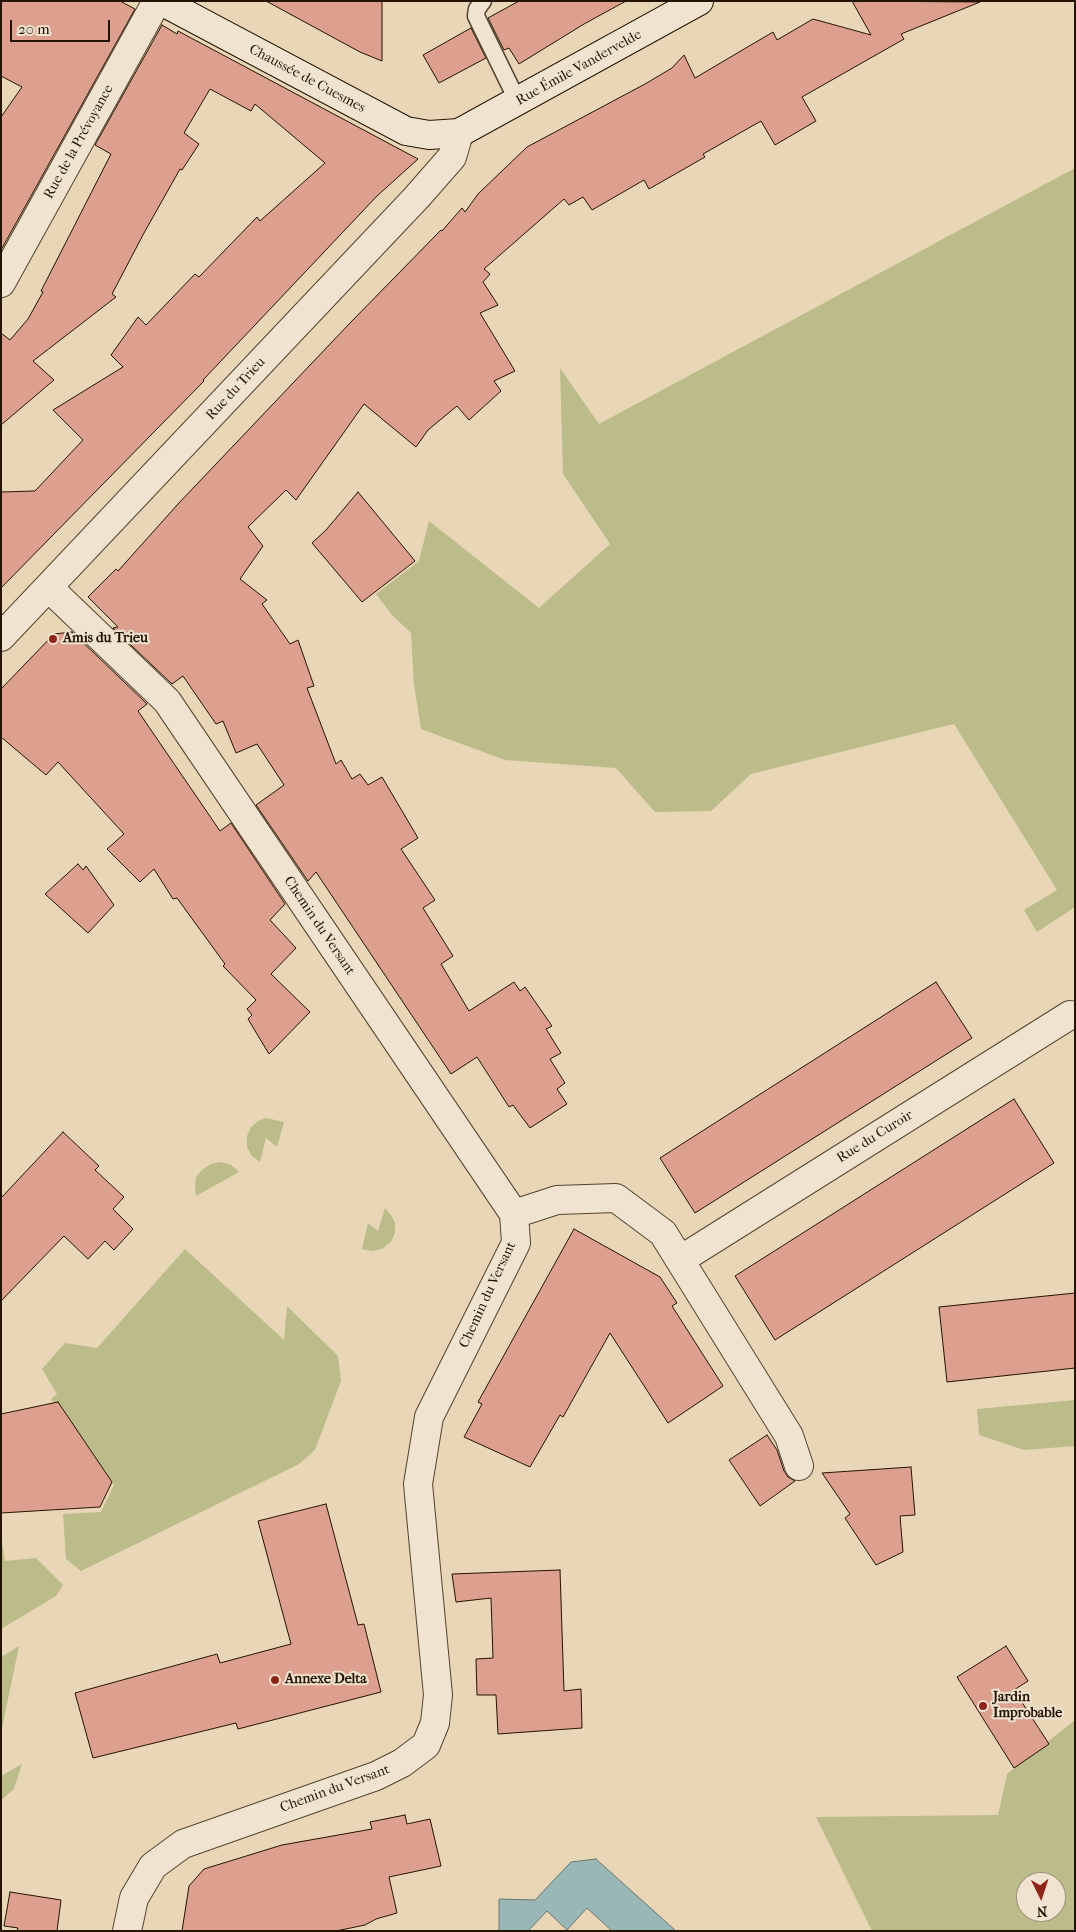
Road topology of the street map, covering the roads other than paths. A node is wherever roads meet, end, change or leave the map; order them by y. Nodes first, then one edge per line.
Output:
1 (159, 1) edge
2 (483, 1) edge
3 (699, 1) edge
4 (518, 102) junction
5 (459, 133) junction
6 (1, 283) edge
7 (49, 588) junction
8 (1, 637) edge
9 (1070, 1015) dead end
10 (514, 1214) junction
11 (680, 1260) junction
12 (799, 1466) dead end
13 (127, 1931) edge

1 - 5 street, Chaussée de Cuesmes
1 - 6 street, Rue de la Prévoyance
2 - 4 lane
3 - 4 street, Rue Émile Vandervelde
4 - 5 street, Rue Émile Vandervelde
5 - 7 street, Rue du Trieu
7 - 8 street, Rue du Trieu
7 - 10 street, Chemin du Versant
9 - 11 street, Rue du Curoir
10 - 11 street
10 - 13 street, Chemin du Versant
11 - 12 street

